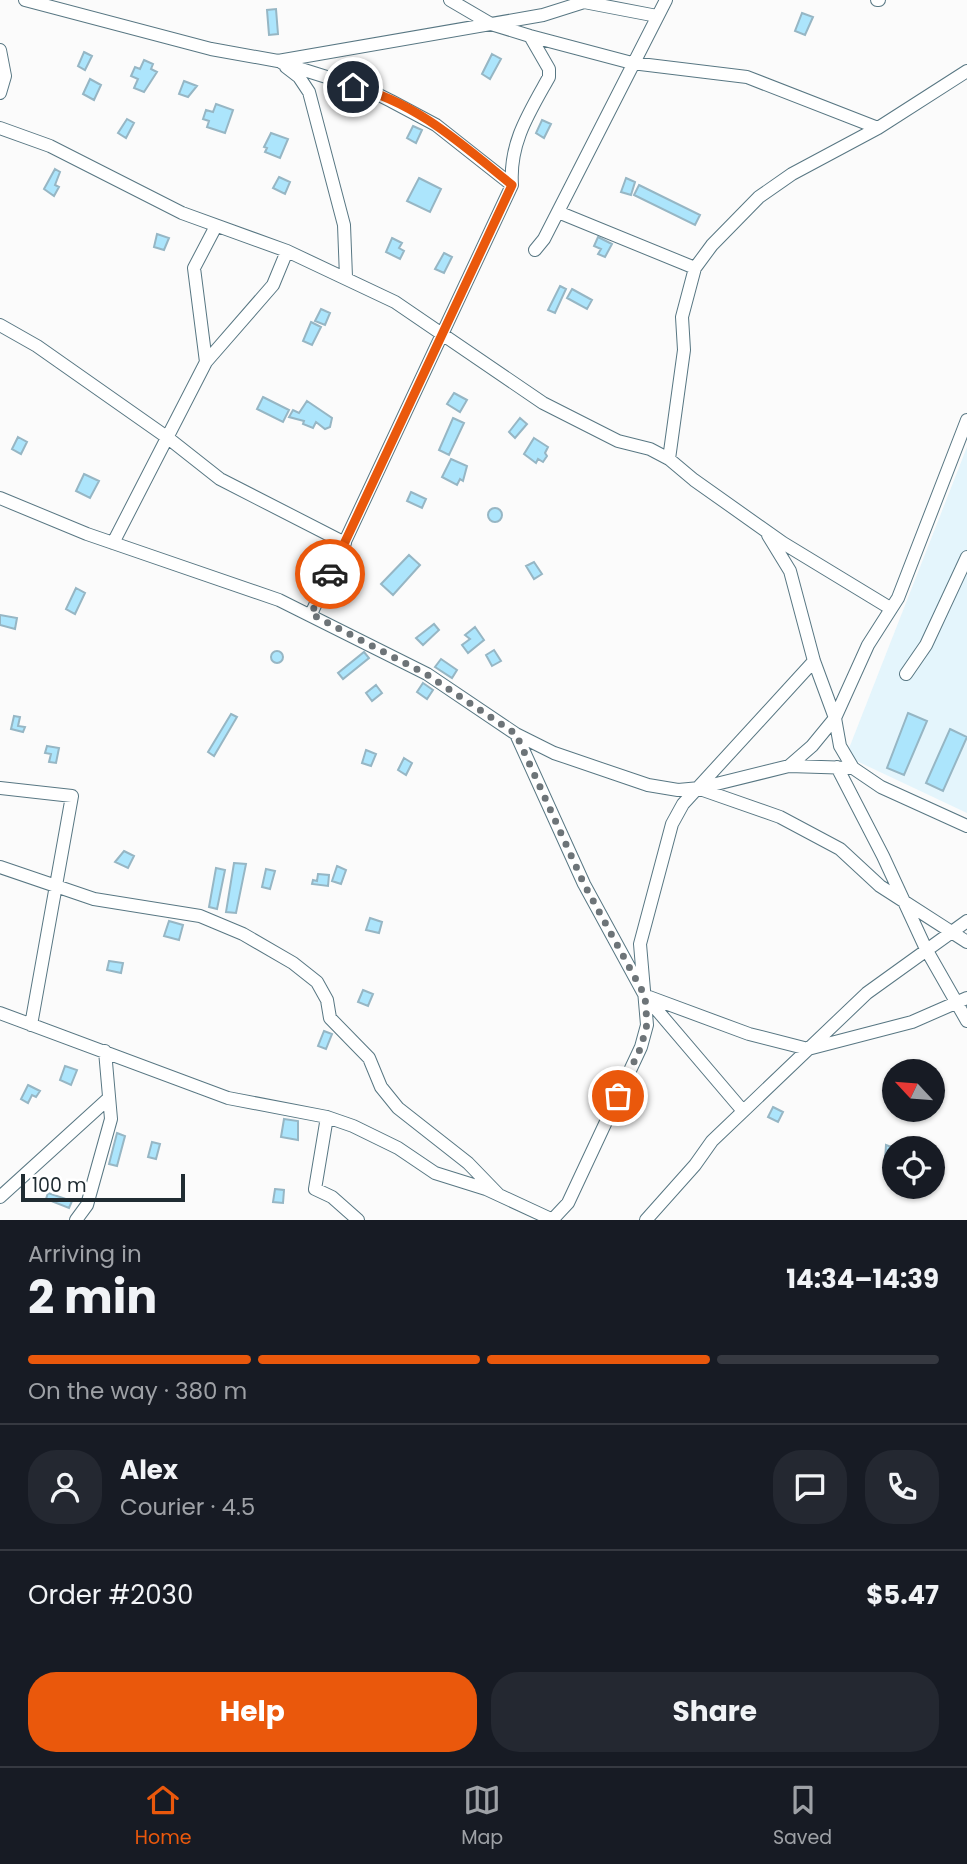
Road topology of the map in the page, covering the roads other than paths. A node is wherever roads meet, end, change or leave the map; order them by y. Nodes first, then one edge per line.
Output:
1 (25, 0) edge
2 (450, 0) edge
3 (666, 0) edge
4 (657, 16) junction
5 (491, 24) junction
6 (530, 36) junction
7 (0, 50) edge
8 (278, 61) junction
9 (632, 63) junction
10 (967, 71) edge
11 (0, 93) edge
12 (0, 128) edge
13 (878, 128) junction
14 (512, 185) junction
15 (558, 212) junction
16 (216, 226) junction
17 (535, 250) dead end
18 (287, 251) junction
19 (695, 268) junction
20 (346, 277) junction
21 (0, 325) edge
22 (440, 333) junction
23 (206, 362) junction
24 (967, 420) edge
25 (169, 438) junction
26 (670, 459) junction
27 (0, 498) edge
28 (764, 529) junction
29 (345, 542) junction
30 (113, 543) junction
31 (967, 557) edge
32 (890, 608) junction
33 (311, 614) junction
34 (814, 661) junction
35 (906, 674) dead end
36 (835, 718) junction
37 (516, 734) junction
38 (789, 766) junction
39 (836, 767) junction
40 (853, 768) junction
41 (0, 788) edge
42 (700, 789) junction
43 (967, 826) edge
44 (0, 867) edge
45 (54, 887) junction
46 (904, 901) junction
47 (967, 920) edge
48 (950, 932) junction
49 (967, 942) edge
50 (926, 949) junction
51 (645, 996) junction
52 (962, 1001) edge
53 (0, 1013) edge
54 (967, 1021) edge
55 (31, 1025) junction
56 (808, 1049) junction
57 (105, 1051) junction
58 (109, 1098) junction
59 (743, 1111) junction
60 (327, 1117) junction
61 (499, 1195) junction
62 (0, 1197) edge
63 (76, 1220) edge
64 (358, 1220) edge
65 (552, 1220) edge
66 (646, 1220) edge

1 - 8 street
2 - 5 street
3 - 4 street
4 - 5 street
4 - 9 street
5 - 6 street
5 - 8 street
6 - 9 street
6 - 14 street
7 - 11 street
8 - 14 street
8 - 20 street
9 - 13 street
9 - 15 street
10 - 13 street
12 - 16 street
13 - 19 street
14 - 22 street
15 - 17 street
15 - 19 street
16 - 18 street
16 - 23 street
18 - 20 street
18 - 23 street
19 - 26 street
20 - 22 street
21 - 25 street
22 - 26 street
22 - 29 street
23 - 25 street
24 - 32 street
25 - 29 street
25 - 30 street
26 - 28 street
27 - 30 street
28 - 32 street
28 - 34 street
29 - 33 street
30 - 33 street
31 - 35 street
32 - 36 street
33 - 37 street
34 - 36 street
34 - 42 street
36 - 38 street
36 - 40 street
37 - 42 street
37 - 51 street
38 - 39 street
38 - 42 street
39 - 40 street
39 - 46 street
40 - 43 street
41 - 45 street
42 - 46 street
42 - 51 street
44 - 45 street
45 - 55 street
45 - 61 street
46 - 48 street
46 - 50 street
47 - 48 street
48 - 49 street
48 - 50 street
50 - 52 street
50 - 56 street
51 - 56 street
51 - 59 street
51 - 65 street
52 - 54 street
52 - 56 street
53 - 55 street
55 - 57 street
56 - 59 street
57 - 58 street
57 - 60 street
58 - 62 street
58 - 63 street
59 - 66 street
60 - 61 street
60 - 64 street
61 - 65 street

